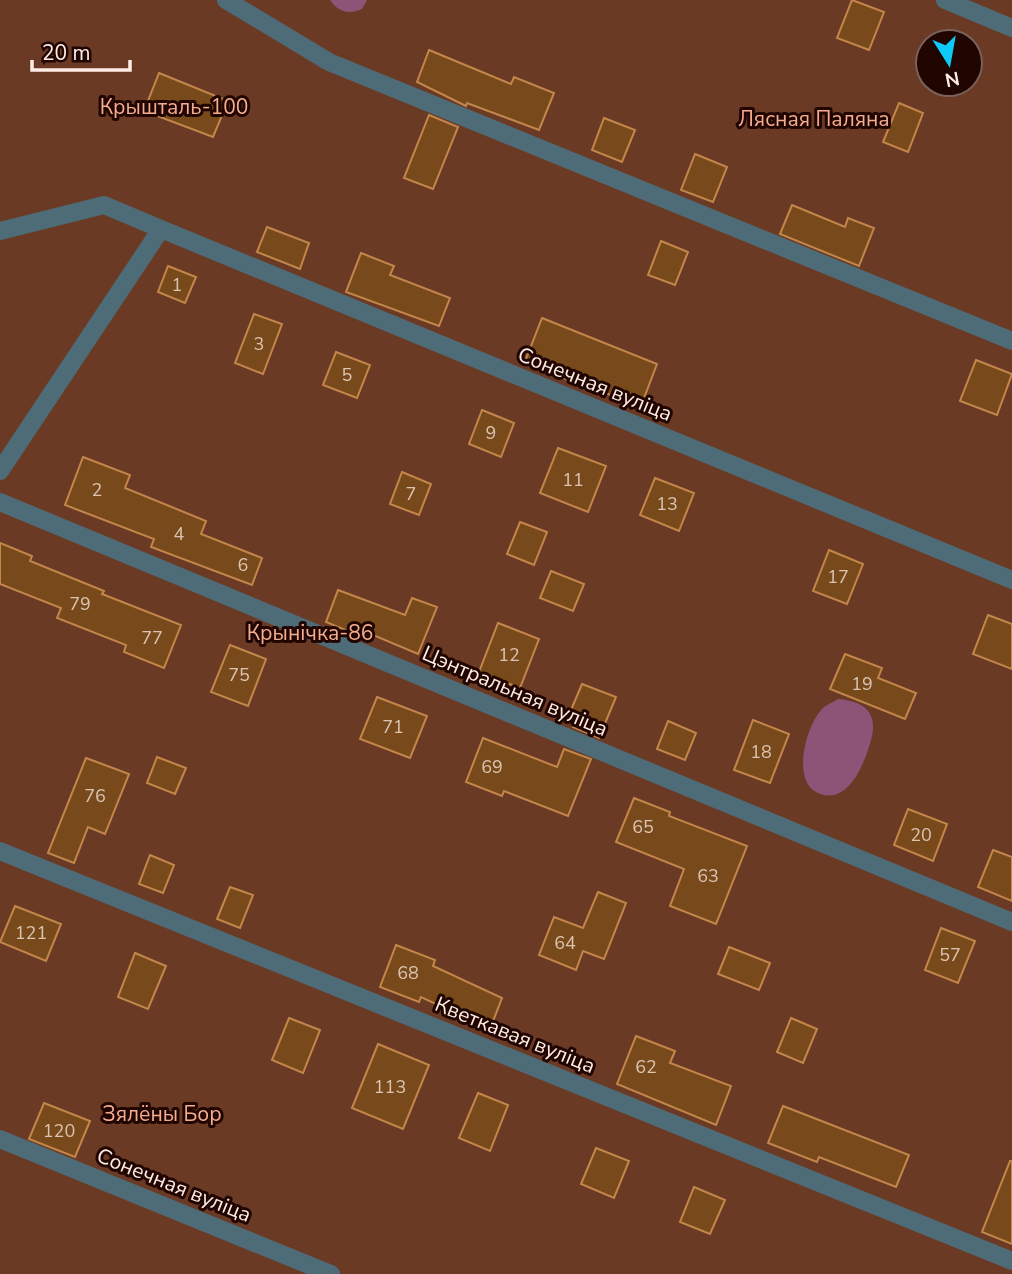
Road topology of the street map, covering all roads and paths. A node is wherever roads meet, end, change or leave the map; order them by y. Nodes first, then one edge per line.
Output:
1 (226, 0) edge
2 (945, 0) edge
3 (1012, 28) edge
4 (161, 229) junction
5 (0, 231) edge
6 (1012, 341) edge
7 (0, 471) edge
8 (0, 502) edge
9 (1012, 580) edge
10 (0, 851) edge
11 (1012, 922) edge
12 (0, 1139) edge
13 (1012, 1261) edge
14 (331, 1274) edge

1 - 6 lane
2 - 3 lane
4 - 5 lane, Сонечная вуліца
4 - 7 lane
4 - 9 lane, Сонечная вуліца
8 - 11 lane, Цэнтральная вуліца
10 - 13 lane, Кветкавая вуліца
12 - 14 lane, Сонечная вуліца

